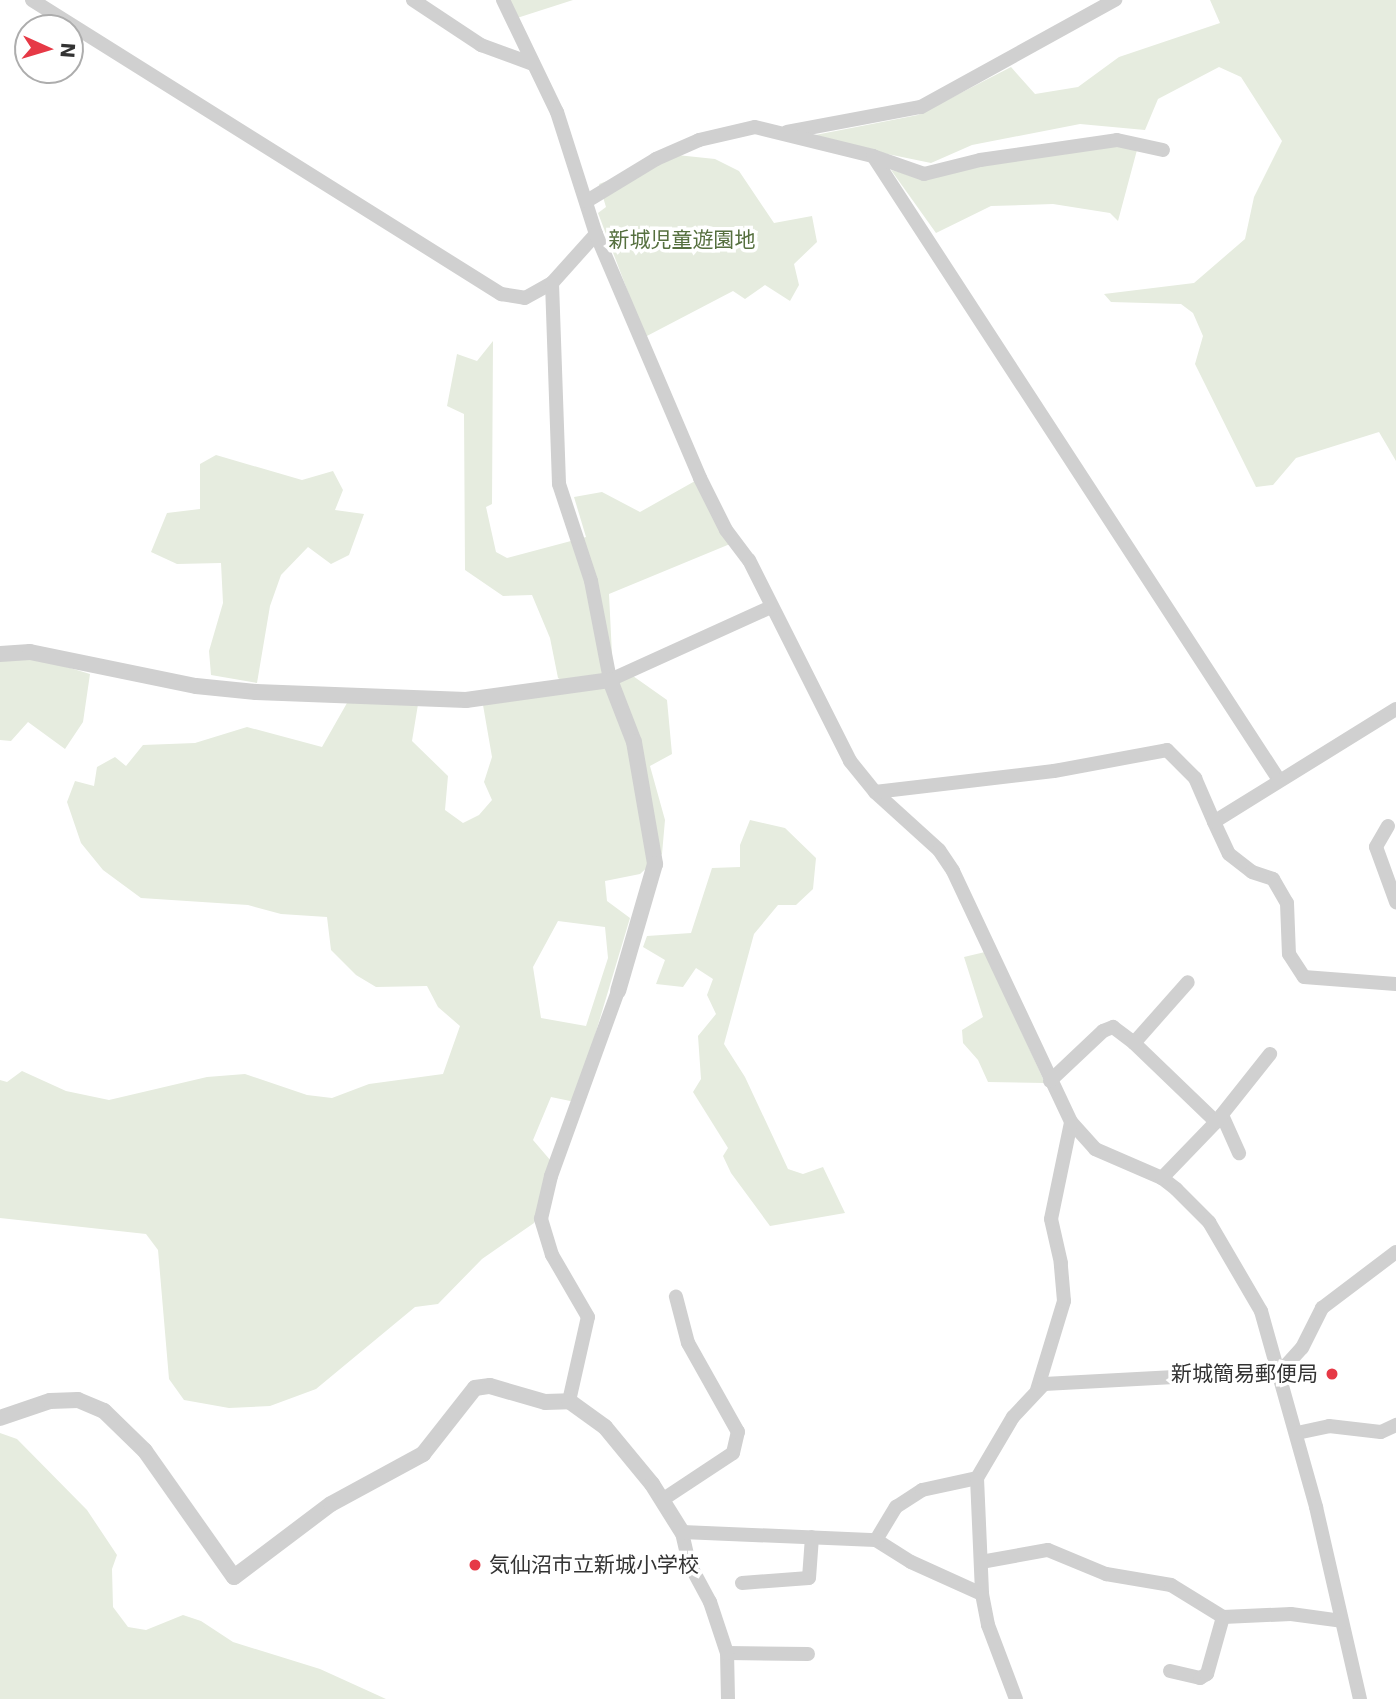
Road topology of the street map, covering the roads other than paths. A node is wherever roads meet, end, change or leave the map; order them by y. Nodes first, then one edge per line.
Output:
1 (32, 0) edge
2 (413, 0) edge
3 (503, 0) edge
4 (1115, 0) edge
5 (533, 64) junction
6 (779, 134) junction
7 (1163, 150) dead end
8 (873, 156) junction
9 (587, 201) junction
10 (596, 234) junction
11 (552, 283) junction
12 (771, 607) junction
13 (0, 654) edge
14 (610, 681) junction
15 (1396, 709) edge
16 (1279, 780) junction
17 (876, 792) junction
18 (1214, 822) junction
19 (1388, 826) dead end
20 (1396, 902) edge
21 (1188, 982) dead end
22 (1396, 984) edge
23 (618, 991) joint
24 (1133, 1042) junction
25 (1270, 1054) dead end
26 (1050, 1081) junction
27 (1219, 1119) junction
28 (1071, 1122) junction
29 (1238, 1153) dead end
30 (1162, 1178) junction
31 (1396, 1252) edge
32 (677, 1297) dead end
33 (1281, 1371) junction
34 (1037, 1391) junction
35 (569, 1401) junction
36 (0, 1418) edge
37 (1396, 1425) edge
38 (1297, 1433) junction
39 (978, 1478) junction
40 (662, 1500) junction
41 (682, 1532) junction
42 (813, 1536) junction
43 (876, 1540) junction
44 (981, 1562) junction
45 (742, 1583) dead end
46 (982, 1594) junction
47 (1223, 1617) junction
48 (1342, 1621) junction
49 (727, 1653) junction
50 (808, 1654) dead end
51 (1170, 1671) dead end
52 (728, 1699) edge
53 (1016, 1699) edge
54 (1360, 1699) edge

1 - 11 street
2 - 5 street
3 - 5 street
4 - 6 street
5 - 9 street
6 - 8 street
6 - 9 street
7 - 8 street
8 - 16 street
9 - 10 street
10 - 11 street
10 - 12 street
11 - 14 street
12 - 14 street
12 - 17 street
13 - 14 street
14 - 23 street
15 - 16 street
16 - 18 street
17 - 18 street
17 - 26 street
18 - 22 street
19 - 20 street
21 - 24 street
23 - 35 street
24 - 26 street
24 - 27 street
25 - 27 street
26 - 28 street
27 - 29 street
27 - 30 street
28 - 30 street
28 - 34 street
30 - 33 street
31 - 33 street
32 - 40 street
33 - 34 street
33 - 38 street
34 - 39 street
35 - 36 street
35 - 40 street
37 - 38 street
38 - 48 street
39 - 43 street
39 - 44 street
40 - 41 street
41 - 42 street
41 - 49 street
42 - 43 street
42 - 45 street
43 - 46 street
44 - 46 street
44 - 47 street
46 - 53 street
47 - 48 street
47 - 51 street
48 - 54 street
49 - 50 street
49 - 52 street

